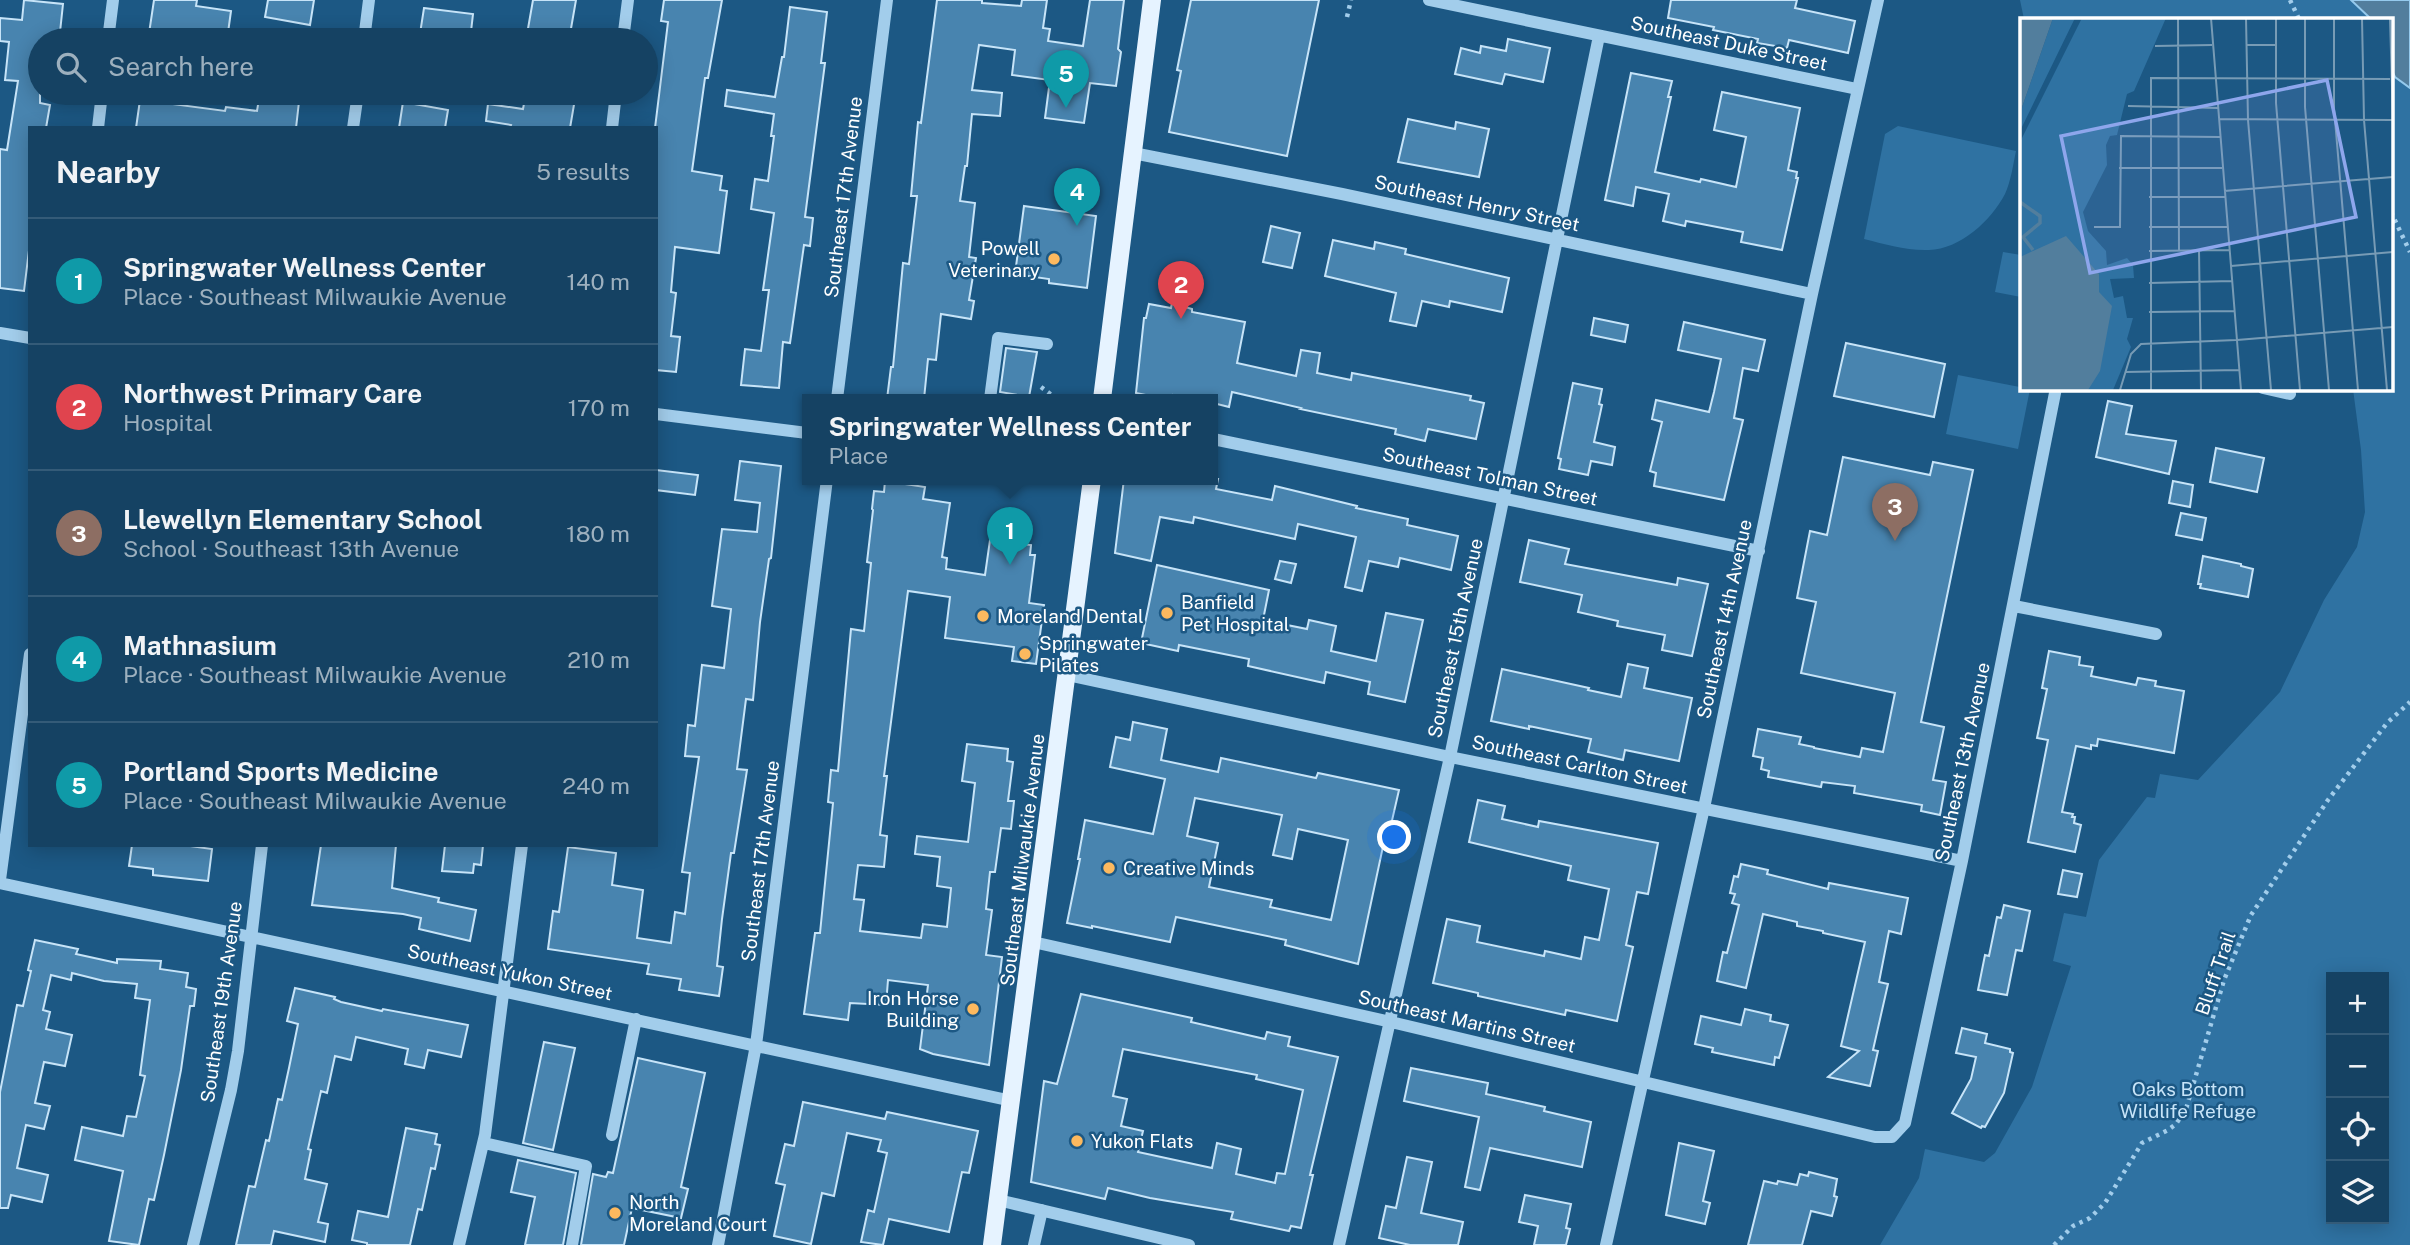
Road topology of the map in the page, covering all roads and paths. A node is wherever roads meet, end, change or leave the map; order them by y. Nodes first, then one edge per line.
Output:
1 (113, 0) edge
2 (369, 0) edge
3 (628, 0) edge
4 (887, 0) edge
5 (1152, 0) edge
6 (1350, 0) edge
7 (1429, 0) edge
8 (1878, 0) edge
9 (2290, 0) edge
10 (1347, 17) dead end
11 (2299, 18) edge
12 (110, 28) edge
13 (366, 28) edge
14 (624, 28) edge
15 (1599, 36) junction
16 (1857, 89) junction
17 (100, 105) edge
18 (356, 105) edge
19 (615, 105) edge
20 (97, 126) edge
21 (353, 126) edge
22 (612, 126) edge
23 (1133, 153) junction
24 (2392, 214) edge
25 (1556, 241) junction
26 (2410, 252) edge
27 (1812, 294) junction
28 (0, 333) edge
29 (28, 338) edge
30 (1047, 344) dead end
31 (1041, 387) dead end
32 (2056, 390) edge
33 (2272, 390) edge
34 (838, 394) edge
35 (991, 394) edge
36 (1050, 394) edge
37 (1103, 394) edge
38 (2290, 394) dead end
39 (658, 414) edge
40 (802, 432) edge
41 (1218, 440) edge
42 (826, 485) edge
43 (1091, 485) edge
44 (1503, 499) junction
45 (1759, 551) junction
46 (2014, 606) junction
47 (2156, 634) dead end
48 (28, 669) edge
49 (1067, 675) junction
50 (2410, 702) edge
51 (1450, 757) junction
52 (1704, 808) junction
53 (262, 847) edge
54 (522, 847) edge
55 (1962, 861) junction
56 (0, 881) edge
57 (251, 937) junction
58 (1033, 942) junction
59 (503, 990) junction
60 (636, 1019) junction
61 (1391, 1022) junction
62 (756, 1045) junction
63 (1643, 1082) junction
64 (1012, 1101) junction
65 (612, 1135) dead end
66 (1892, 1137) joint
67 (484, 1143) junction
68 (998, 1200) junction
69 (1042, 1210) junction
70 (193, 1245) edge
71 (460, 1245) edge
72 (572, 1245) edge
73 (718, 1245) edge
74 (992, 1245) edge
75 (1034, 1245) edge
76 (1189, 1245) edge
77 (1339, 1245) edge
78 (1606, 1245) edge
79 (2054, 1245) edge

1 - 12 street
2 - 13 street
3 - 14 street
4 - 34 street, Southeast 17th Avenue
5 - 23 main road
6 - 10 path
7 - 15 street, Southeast Duke Street
8 - 16 street, Southeast 14th Avenue
9 - 11 path
15 - 16 street, Southeast Duke Street
15 - 25 street, Southeast 15th Avenue
16 - 27 street, Southeast 14th Avenue
17 - 20 street
18 - 21 street
19 - 22 street
23 - 25 street, Southeast Henry Street
23 - 37 main road
24 - 26 path
25 - 27 street, Southeast Henry Street
25 - 44 street, Southeast 15th Avenue
27 - 45 street, Southeast 14th Avenue
28 - 29 street
30 - 35 street
31 - 36 path
32 - 46 street, Southeast 13th Avenue
33 - 38 street
39 - 40 street
41 - 44 street, Southeast Tolman Street
42 - 62 street, Southeast 17th Avenue
43 - 49 main road, Southeast Milwaukie Avenue
44 - 45 street, Southeast Tolman Street
44 - 51 street, Southeast 15th Avenue
45 - 52 street, Southeast 14th Avenue
46 - 47 street
46 - 55 street, Southeast 13th Avenue
48 - 56 street
49 - 51 street, Southeast Carlton Street
49 - 58 main road, Southeast Milwaukie Avenue
50 - 79 path, Bluff Trail
51 - 52 street, Southeast Carlton Street
51 - 61 street, Southeast 15th Avenue
52 - 55 street, Southeast Carlton Street
52 - 63 street, Southeast 14th Avenue
53 - 57 street, Southeast 19th Avenue
54 - 59 street
55 - 66 street, Southeast 13th Avenue
56 - 57 street, Southeast Yukon Street
57 - 59 street, Southeast Yukon Street
57 - 70 street, Southeast 19th Avenue
58 - 61 street, Southeast Martins Street
58 - 64 main road, Southeast Milwaukie Avenue
59 - 60 street, Southeast Yukon Street
59 - 67 street
60 - 62 street, Southeast Yukon Street
60 - 65 street
61 - 63 street, Southeast Martins Street
61 - 77 street, Southeast 15th Avenue
62 - 64 street, Southeast Yukon Street
62 - 73 street, Southeast 17th Avenue
63 - 66 street, Southeast Martins Street
63 - 78 street, Southeast 14th Avenue
64 - 68 main road, Southeast Milwaukie Avenue
67 - 71 street
67 - 72 street
68 - 69 street
68 - 74 main road, Southeast Milwaukie Avenue
69 - 75 street
69 - 76 street

